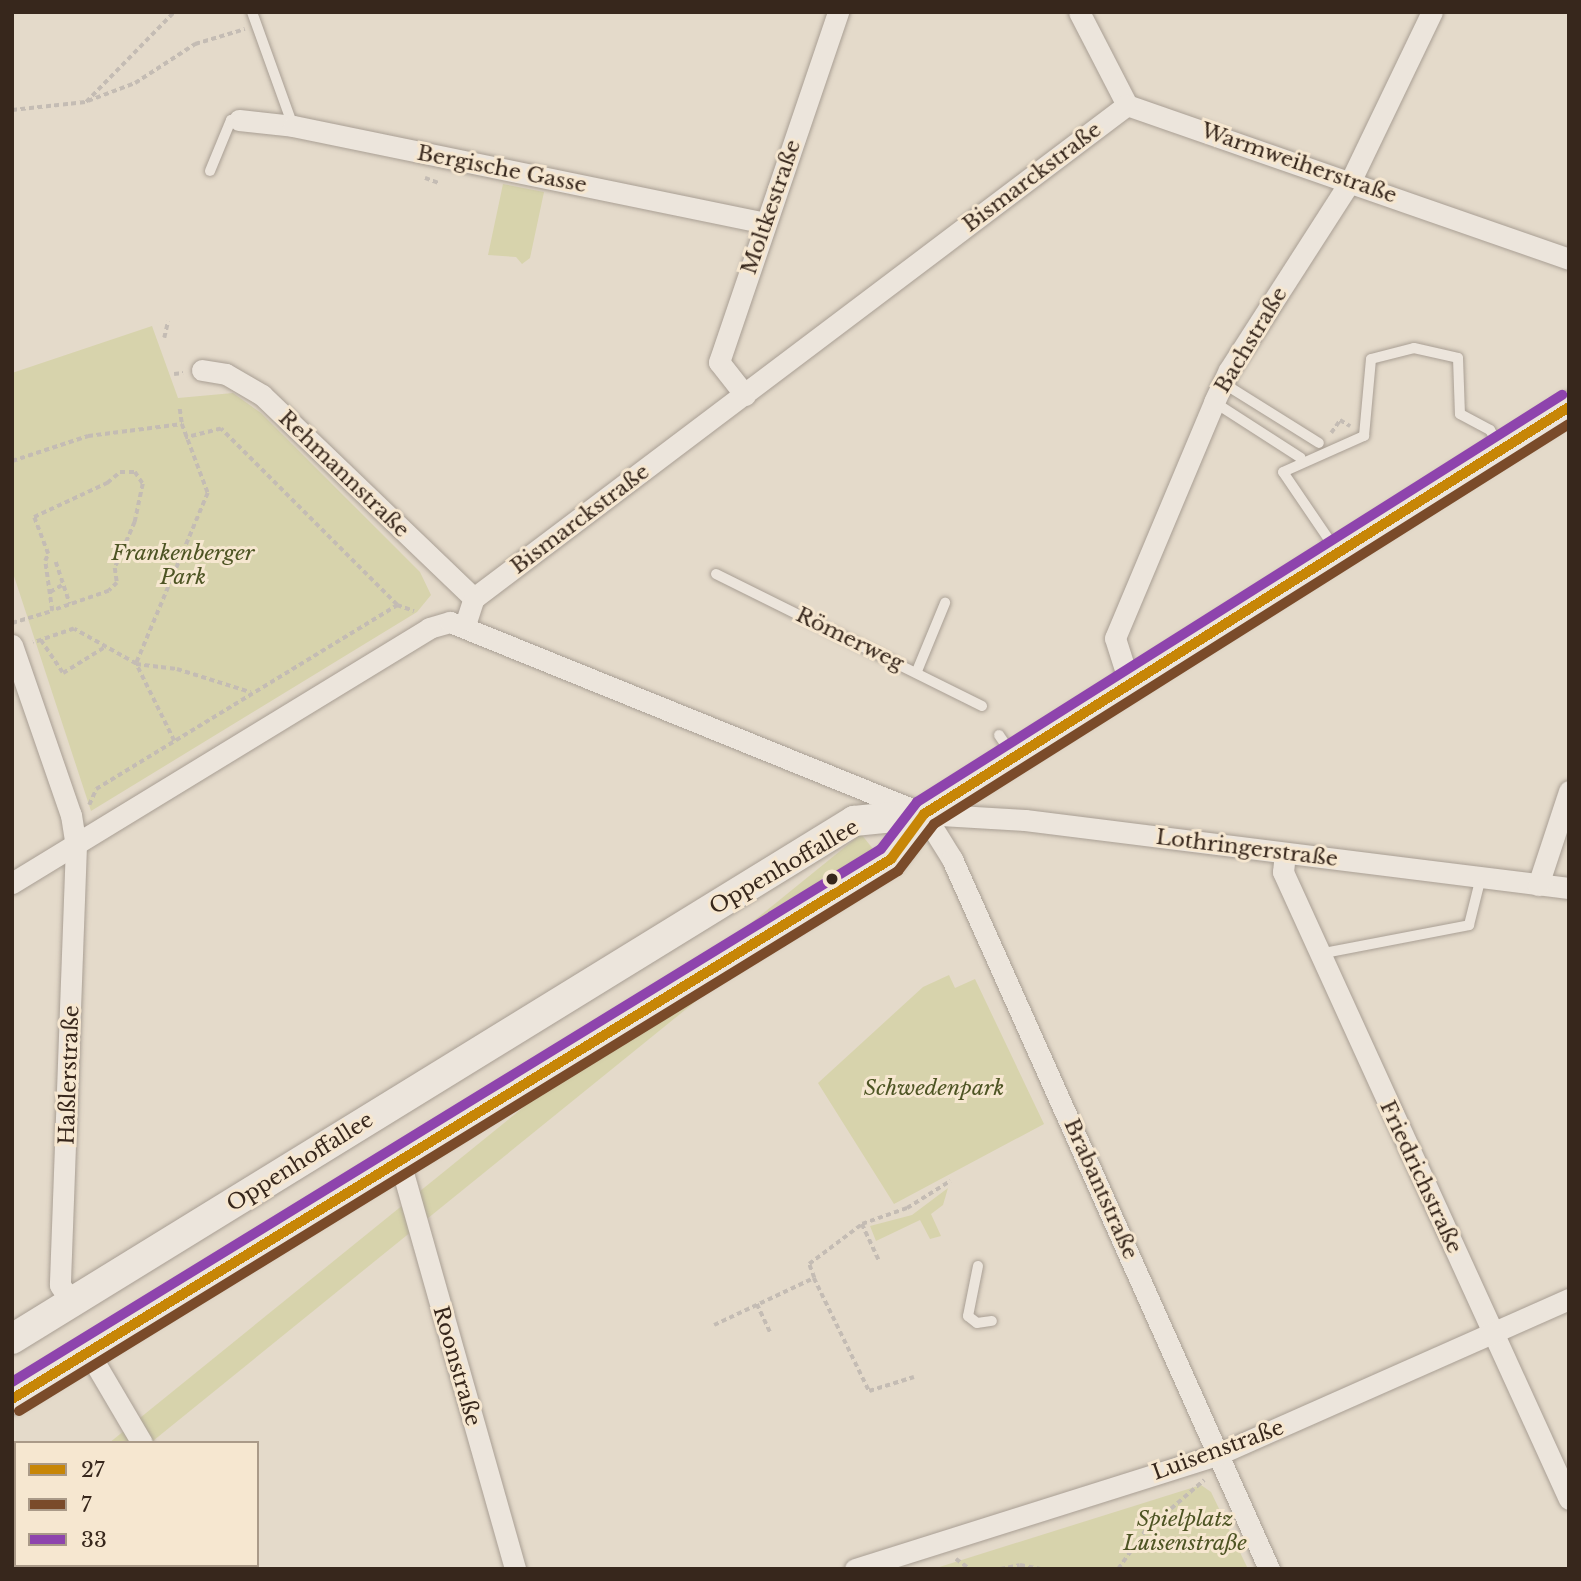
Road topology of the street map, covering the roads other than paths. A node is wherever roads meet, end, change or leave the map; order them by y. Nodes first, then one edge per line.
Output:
1 (252, 12) edge
2 (838, 12) edge
3 (1079, 12) edge
4 (1432, 12) edge
5 (1127, 105) junction
6 (239, 120) joint
7 (293, 126) junction
8 (210, 171) dead end
9 (1351, 180) junction
10 (765, 223) junction
11 (1569, 260) edge
12 (202, 370) dead end
13 (1219, 392) junction
14 (745, 395) junction
15 (1569, 407) edge
16 (1319, 443) dead end
17 (1502, 450) junction
18 (1301, 458) dead end
19 (1338, 552) junction
20 (716, 574) dead end
21 (474, 598) junction
22 (946, 603) dead end
23 (465, 625) junction
24 (13, 647) edge
25 (917, 671) junction
26 (1129, 682) junction
27 (982, 706) dead end
28 (1569, 791) edge
29 (924, 814) junction
30 (76, 845) junction
31 (1285, 853) junction
32 (1481, 877) junction
33 (12, 883) edge
34 (1538, 885) junction
35 (1569, 888) edge
36 (1319, 954) junction
37 (400, 1162) junction
38 (978, 1265) dead end
39 (1569, 1299) edge
40 (72, 1302) junction
41 (992, 1321) dead end
42 (1494, 1336) junction
43 (12, 1339) edge
44 (89, 1353) junction
45 (12, 1399) edge
46 (141, 1441) edge
47 (1219, 1454) junction
48 (1569, 1499) edge
49 (514, 1569) edge
50 (855, 1569) edge
51 (1269, 1569) edge

1 - 7 lane
2 - 10 street, Moltkestraße
3 - 5 street
4 - 9 street, Bachstraße
5 - 9 street, Warmweiherstraße
5 - 14 street, Bismarckstraße
6 - 7 street, Bergische Gasse
6 - 8 lane
7 - 10 street, Bergische Gasse
9 - 11 street, Warmweiherstraße
9 - 13 street, Bachstraße
10 - 14 street, Moltkestraße
12 - 21 street, Rehmannstraße
13 - 16 lane
13 - 18 lane
13 - 26 street, Bachstraße
14 - 21 street, Bismarckstraße
15 - 17 street
17 - 19 street
17 - 19 lane
19 - 26 street
20 - 25 lane, Römerweg
21 - 23 street
22 - 25 lane
23 - 29 street, Lothringerstraße
23 - 30 street
24 - 30 street, Haßlerstraße
25 - 27 lane, Römerweg
26 - 29 street
28 - 34 street
29 - 31 street, Lothringerstraße
29 - 37 street
29 - 40 street, Oppenhoffallee
29 - 47 street, Brabantstraße
30 - 33 street
30 - 40 street, Haßlerstraße
31 - 32 street, Lothringerstraße
31 - 36 street, Friedrichstraße
32 - 34 street, Lothringerstraße
32 - 36 lane
34 - 35 street, Lothringerstraße
36 - 42 street, Friedrichstraße
37 - 44 street
37 - 49 street, Roonstraße
38 - 41 lane
39 - 42 street, Luisenstraße
40 - 43 street, Oppenhoffallee
42 - 47 street, Luisenstraße
42 - 48 street, Friedrichstraße
44 - 45 street
44 - 46 street
47 - 50 street, Luisenstraße
47 - 51 street, Brabantstraße

